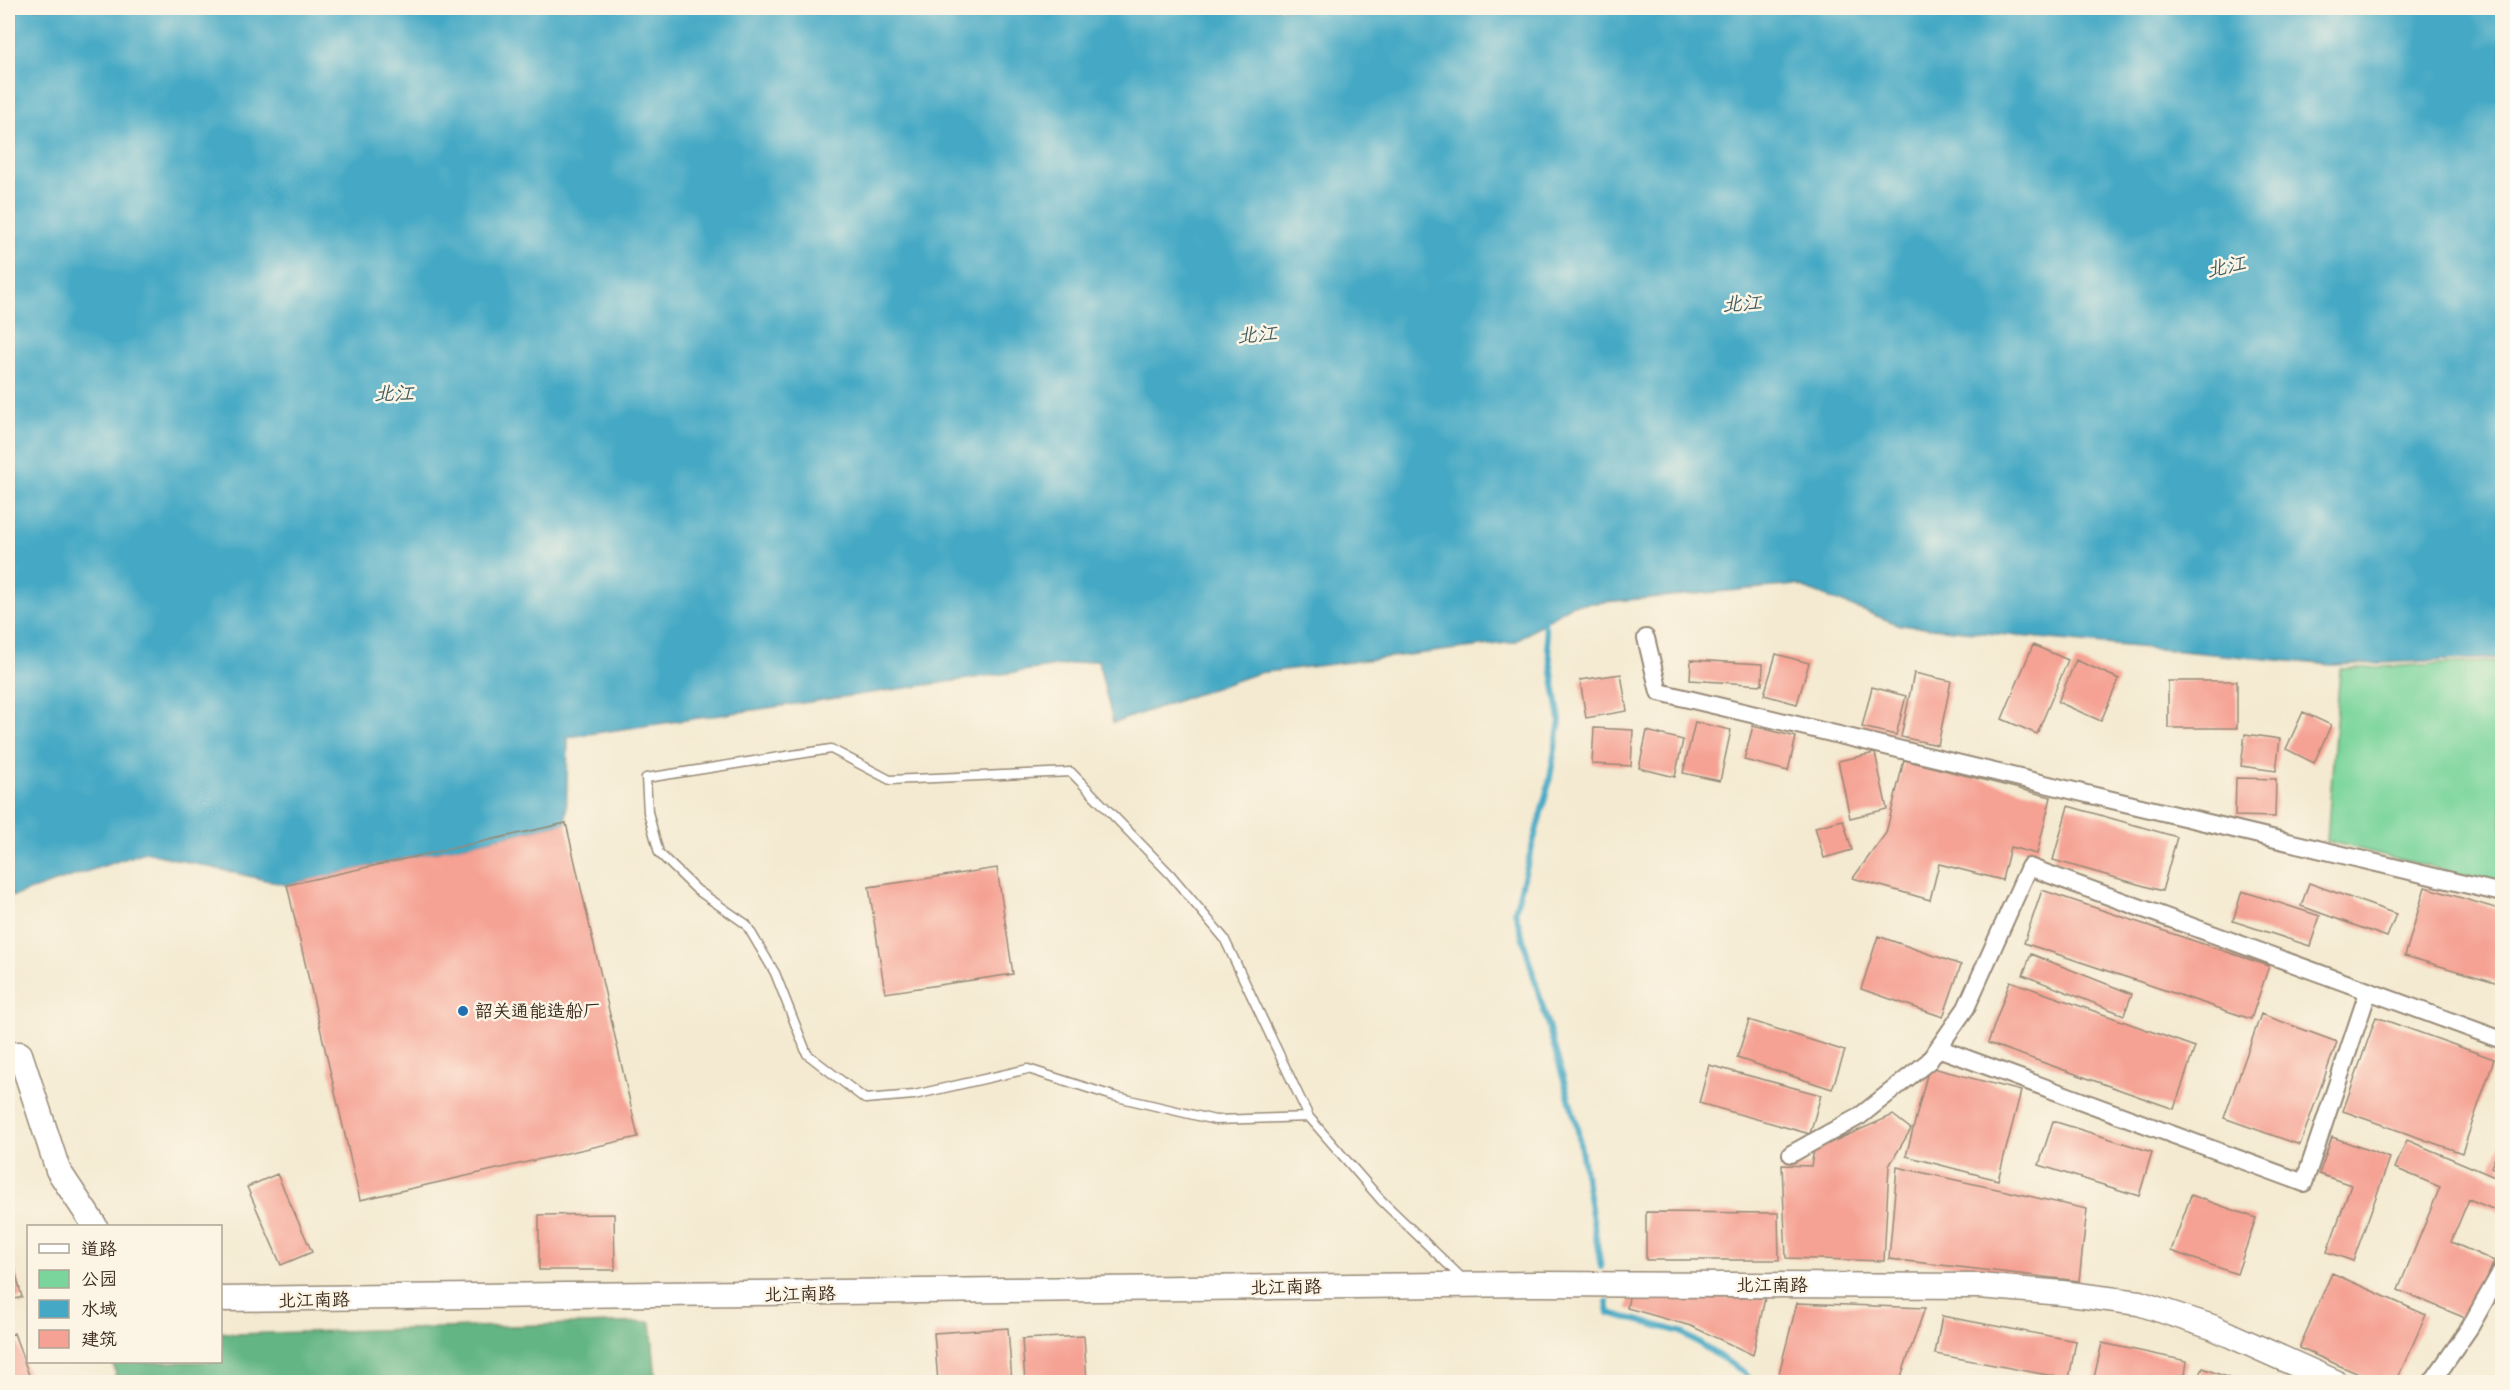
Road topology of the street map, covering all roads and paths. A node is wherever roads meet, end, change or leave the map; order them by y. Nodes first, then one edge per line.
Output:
1 (1646, 638) dead end
2 (2502, 893) edge
3 (2368, 992) junction
4 (2502, 1040) edge
5 (1938, 1048) junction
6 (8, 1055) edge
7 (1309, 1117) junction
8 (1791, 1154) dead end
9 (94, 1225) edge
10 (2502, 1270) edge
11 (1470, 1285) junction
12 (222, 1299) edge
13 (2336, 1383) edge
14 (2432, 1383) edge

1 - 2 street
3 - 4 street
3 - 5 street
3 - 5 street
5 - 8 street
6 - 9 street
7 - 7 lane
7 - 11 lane
10 - 14 street
11 - 12 street, 北江南路
11 - 13 street, 北江南路

